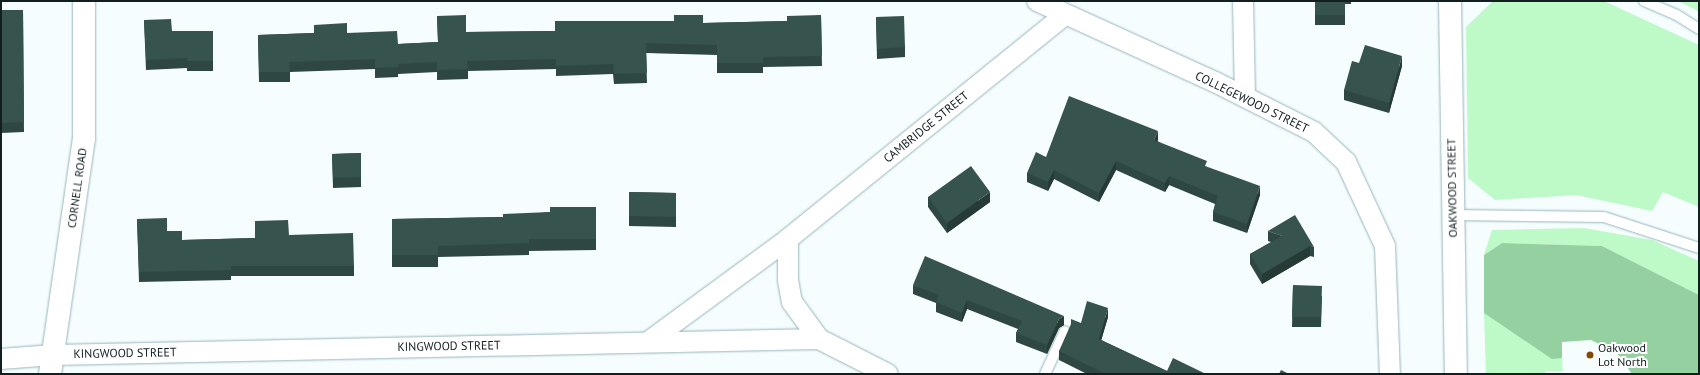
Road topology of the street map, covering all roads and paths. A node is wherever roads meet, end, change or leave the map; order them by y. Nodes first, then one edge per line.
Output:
1 (84, 1) edge
2 (1037, 1) edge
3 (1243, 1) edge
4 (1450, 1) edge
5 (1644, 1) edge
6 (1065, 15) junction
7 (1699, 29) edge
8 (1245, 97) junction
9 (1453, 215) junction
10 (788, 239) junction
11 (1699, 248) edge
12 (1065, 331) dead end
13 (819, 339) junction
14 (648, 342) junction
15 (1, 359) edge
16 (52, 364) edge
17 (888, 374) edge
18 (1045, 374) edge
19 (1390, 374) edge
20 (1456, 374) edge

1 - 16 street, CORNELL ROAD
2 - 6 street, COLLEGEWOOD STREET
3 - 8 street
4 - 9 street, OAKWOOD STREET
5 - 7 lane
6 - 8 street, COLLEGEWOOD STREET
6 - 10 street, CAMBRIDGE STREET
8 - 19 street, COLLEGEWOOD STREET
9 - 11 lane
9 - 20 street, OAKWOOD STREET
10 - 13 street
10 - 14 street, CAMBRIDGE STREET
12 - 18 lane
13 - 14 street, KINGWOOD STREET
13 - 17 street, KINGWOOD STREET
14 - 16 street, KINGWOOD STREET
15 - 16 street, KINGWOOD STREET

